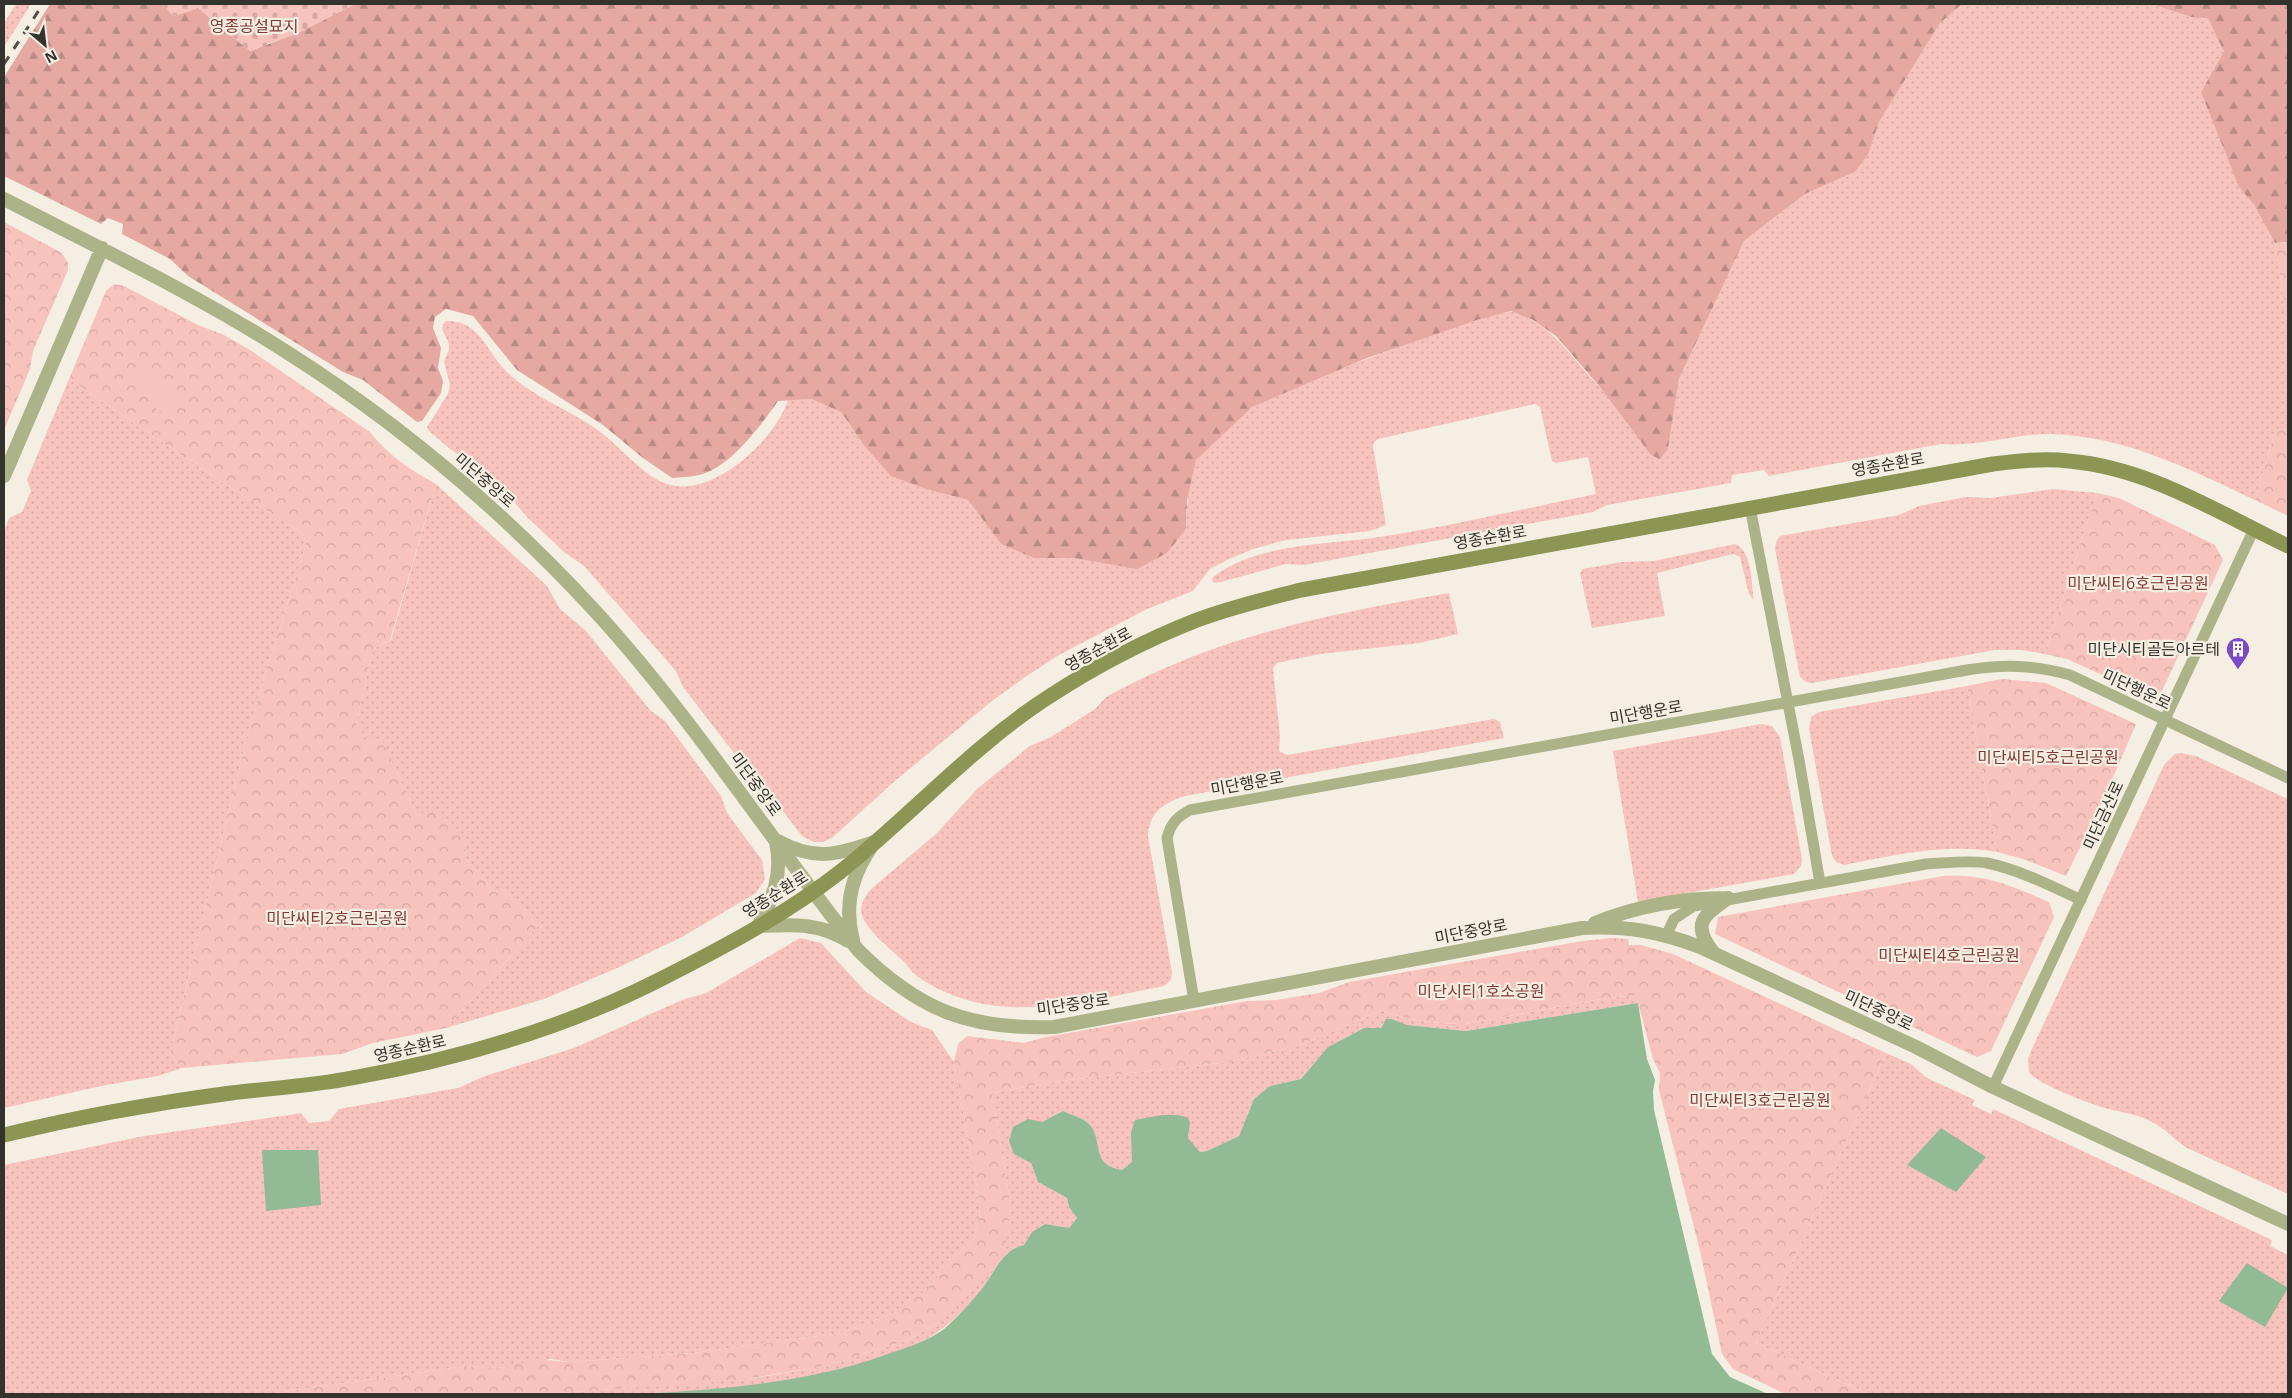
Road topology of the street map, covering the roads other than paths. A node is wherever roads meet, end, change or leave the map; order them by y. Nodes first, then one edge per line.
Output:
1 (4, 199) edge
2 (102, 248) junction
3 (4, 476) edge
4 (1750, 507) junction
5 (2254, 529) junction
6 (2288, 546) edge
7 (1789, 703) junction
8 (2165, 720) junction
9 (2288, 778) edge
10 (775, 839) junction
11 (874, 842) junction
12 (1820, 883) junction
13 (814, 891) junction
14 (1728, 898) junction
15 (2081, 900) junction
16 (758, 926) junction
17 (1582, 928) junction
18 (1667, 934) junction
19 (855, 946) junction
20 (1714, 953) junction
21 (1194, 1001) junction
22 (1993, 1087) junction
23 (4, 1135) edge
24 (2288, 1224) edge

1 - 2 street, 미단중앙로
2 - 3 street
2 - 10 street, 미단중앙로
4 - 5 main road, 영종순환로
4 - 7 street
4 - 11 main road, 영종순환로
5 - 6 main road, 영종순환로
5 - 8 street, 미단금산로
7 - 8 street, 미단행운로
7 - 12 street
7 - 21 street, 미단행운로
8 - 9 street, 미단행운로
8 - 15 street, 미단금산로
10 - 11 street
10 - 13 street, 미단중앙로
10 - 16 street
11 - 13 main road, 영종순환로
11 - 19 street
12 - 14 street
12 - 15 street
13 - 16 main road, 영종순환로
13 - 19 street, 미단중앙로
14 - 17 street
14 - 18 street
14 - 20 street
15 - 22 street, 미단금산로
16 - 19 street
16 - 23 main road, 영종순환로
17 - 18 street, 미단중앙로
17 - 21 street, 미단중앙로
18 - 20 street, 미단중앙로
19 - 21 street, 미단중앙로
20 - 22 street, 미단중앙로
22 - 24 street, 미단중앙로

